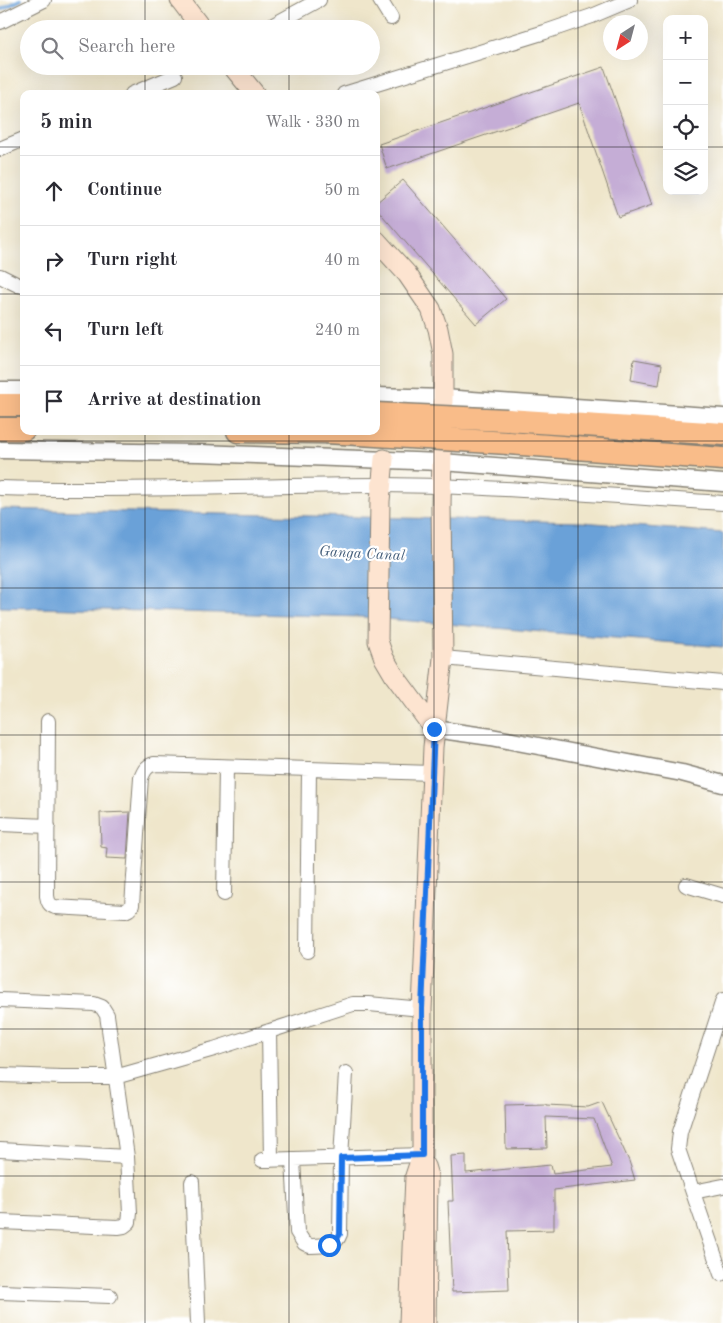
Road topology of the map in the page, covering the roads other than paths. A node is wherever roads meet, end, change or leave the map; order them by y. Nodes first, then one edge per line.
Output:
1 (44, 0) edge
2 (180, 0) edge
3 (319, 0) edge
4 (380, 0) edge
5 (628, 1) edge
6 (391, 18) dead end
7 (195, 20) edge
8 (282, 20) edge
9 (0, 22) edge
10 (238, 75) edge
11 (175, 76) dead end
12 (142, 90) edge
13 (249, 90) edge
14 (357, 90) edge
15 (20, 141) edge
16 (0, 149) edge
17 (380, 244) edge
18 (0, 276) edge
19 (20, 285) edge
20 (0, 390) edge
21 (20, 390) edge
22 (380, 396) edge
23 (443, 398) junction
24 (0, 405) edge
25 (20, 405) edge
26 (380, 414) edge
27 (723, 417) edge
28 (0, 429) edge
29 (20, 429) edge
30 (723, 434) edge
31 (376, 435) edge
32 (0, 450) edge
33 (384, 459) junction
34 (723, 459) edge
35 (441, 462) junction
36 (723, 483) edge
37 (441, 486) junction
38 (0, 488) edge
39 (381, 493) junction
40 (723, 503) edge
41 (444, 658) junction
42 (723, 683) edge
43 (48, 721) dead end
44 (434, 729) junction
45 (226, 766) junction
46 (309, 770) junction
47 (432, 773) junction
48 (723, 784) edge
49 (0, 824) edge
50 (48, 826) junction
51 (686, 885) dead end
52 (224, 894) dead end
53 (723, 896) edge
54 (307, 952) dead end
55 (0, 1000) edge
56 (723, 1000) edge
57 (422, 1009) junction
58 (269, 1031) junction
59 (346, 1072) dead end
60 (0, 1074) edge
61 (115, 1076) junction
62 (0, 1150) edge
63 (422, 1155) junction
64 (127, 1157) junction
65 (341, 1158) junction
66 (293, 1160) junction
67 (192, 1182) dead end
68 (723, 1186) edge
69 (693, 1192) junction
70 (0, 1222) edge
71 (721, 1274) dead end
72 (0, 1292) edge
73 (110, 1296) dead end
74 (198, 1323) edge
75 (409, 1323) edge
76 (426, 1323) edge

1 - 9 street
2 - 7 main road
3 - 8 street
4 - 6 street
5 - 14 street
10 - 13 main road
11 - 12 street
15 - 16 street
17 - 23 main road
18 - 19 street
20 - 21 street
22 - 23 street
23 - 27 street
23 - 35 main road
24 - 25 highway
26 - 30 highway, bridge
28 - 29 highway
31 - 34 highway, bridge
32 - 33 street
33 - 35 street
33 - 39 main road
35 - 36 street
35 - 37 main road
37 - 39 street
37 - 40 street
37 - 41 main road
38 - 39 street
39 - 44 main road
41 - 42 street
41 - 44 main road
43 - 50 street
44 - 47 main road
44 - 48 street
45 - 46 street
45 - 50 street
45 - 52 street
46 - 47 street
46 - 54 street
47 - 57 main road
49 - 50 street
51 - 53 street
55 - 61 street
56 - 69 street
57 - 58 street
57 - 63 main road
58 - 61 street
58 - 66 street
59 - 65 street
60 - 61 street
61 - 64 street
62 - 64 street
63 - 65 street
63 - 75 main road
63 - 76 main road
64 - 70 street
65 - 66 street
65 - 66 street
67 - 74 street
68 - 69 street
69 - 71 street
72 - 73 street

